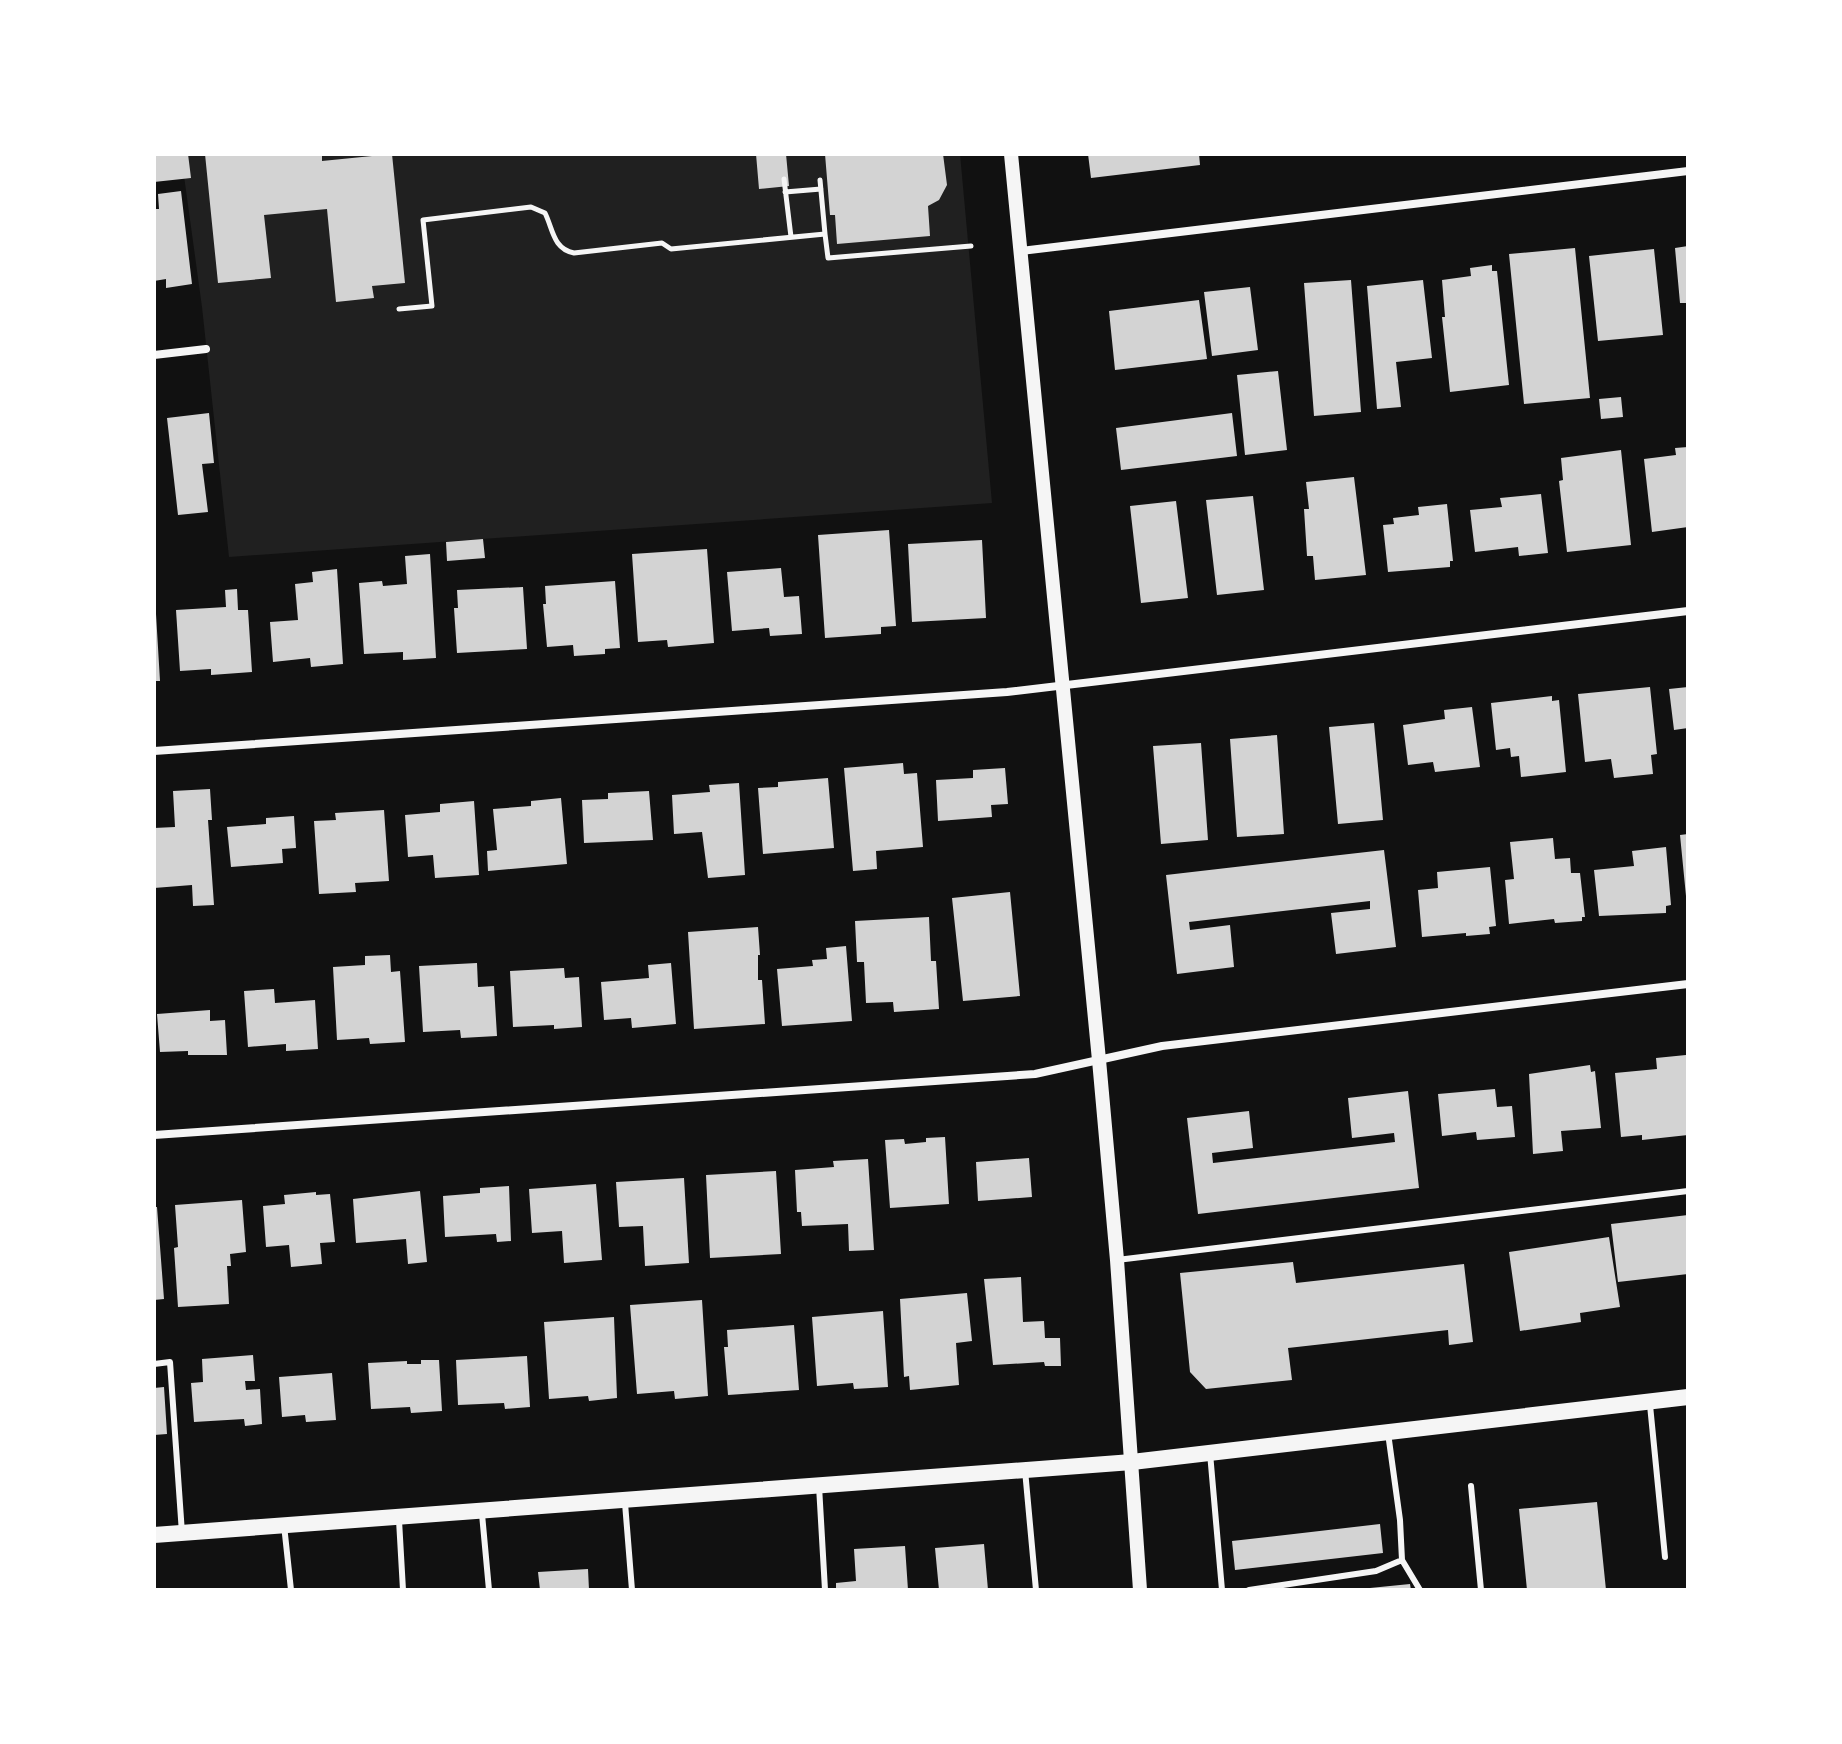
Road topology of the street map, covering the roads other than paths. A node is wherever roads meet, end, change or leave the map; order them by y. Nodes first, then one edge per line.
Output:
1 (1011, 154) edge
2 (1688, 171) edge
3 (1021, 251) junction
4 (206, 349) dead end
5 (154, 355) edge
6 (1688, 611) edge
7 (1061, 686) junction
8 (154, 751) edge
9 (1688, 984) edge
10 (1099, 1060) junction
11 (154, 1135) edge
12 (1688, 1191) edge
13 (1117, 1260) junction
14 (154, 1364) edge
15 (1688, 1397) edge
16 (1650, 1401) junction
17 (1388, 1433) junction
18 (1210, 1453) junction
19 (1132, 1462) junction
20 (1025, 1470) junction
21 (819, 1485) junction
22 (1471, 1486) dead end
23 (624, 1499) junction
24 (481, 1510) junction
25 (398, 1516) junction
26 (284, 1525) junction
27 (182, 1533) junction
28 (154, 1535) edge
29 (1665, 1557) dead end
30 (1402, 1560) junction
31 (291, 1590) edge
32 (403, 1590) edge
33 (489, 1590) edge
34 (632, 1590) edge
35 (825, 1590) edge
36 (1036, 1590) edge
37 (1140, 1590) edge
38 (1222, 1590) edge
39 (1249, 1590) edge
40 (1420, 1590) edge
41 (1481, 1590) edge

1 - 3 street
2 - 3 street
3 - 7 street
4 - 5 street
6 - 7 street
7 - 8 street
7 - 10 street
9 - 10 street
10 - 11 street
10 - 13 street
12 - 13 lane
13 - 19 street
14 - 27 lane
15 - 16 main road
16 - 17 main road
16 - 29 lane
17 - 18 main road
17 - 30 lane
18 - 19 main road
18 - 38 lane
19 - 20 main road
19 - 37 street
20 - 21 main road
20 - 36 lane
21 - 23 main road
21 - 35 lane
22 - 41 lane
23 - 24 main road
23 - 34 lane
24 - 25 main road
24 - 33 lane
25 - 26 main road
25 - 32 lane
26 - 27 main road
26 - 31 lane
27 - 28 main road
30 - 39 lane
30 - 40 lane

